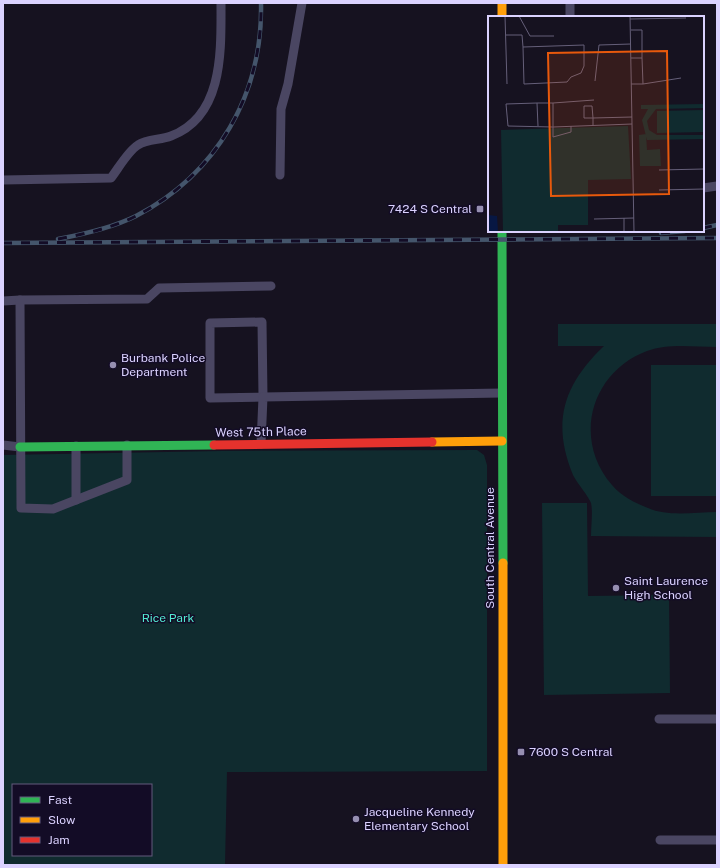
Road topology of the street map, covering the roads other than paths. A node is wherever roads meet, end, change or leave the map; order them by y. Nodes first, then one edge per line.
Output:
1 (221, 3) edge
2 (302, 3) edge
3 (502, 3) edge
4 (570, 3) edge
5 (502, 16) edge
6 (570, 16) edge
7 (280, 175) dead end
8 (3, 180) edge
9 (717, 186) edge
10 (704, 188) edge
11 (502, 232) edge
12 (271, 286) dead end
13 (20, 300) junction
14 (3, 301) edge
15 (502, 393) junction
16 (263, 397) junction
17 (502, 441) junction
18 (261, 444) junction
19 (3, 445) edge
20 (127, 445) junction
21 (76, 446) junction
22 (20, 447) junction
23 (76, 500) junction
24 (659, 719) dead end
25 (717, 719) edge
26 (660, 840) dead end
27 (717, 840) edge
28 (504, 865) edge

1 - 8 lane
2 - 7 lane
3 - 5 street
4 - 6 lane
9 - 10 lane
11 - 15 street, South Central Avenue
12 - 13 lane
13 - 14 lane
13 - 22 lane
15 - 16 lane
15 - 17 street, South Central Avenue
16 - 16 lane
16 - 18 lane
17 - 18 street, West 75th Place
17 - 28 street, South Central Avenue
18 - 20 street, West 75th Place
19 - 22 lane
20 - 21 street, West 75th Place
20 - 23 lane
21 - 22 street, West 75th Place
21 - 23 lane
22 - 23 lane
24 - 25 lane
26 - 27 lane

